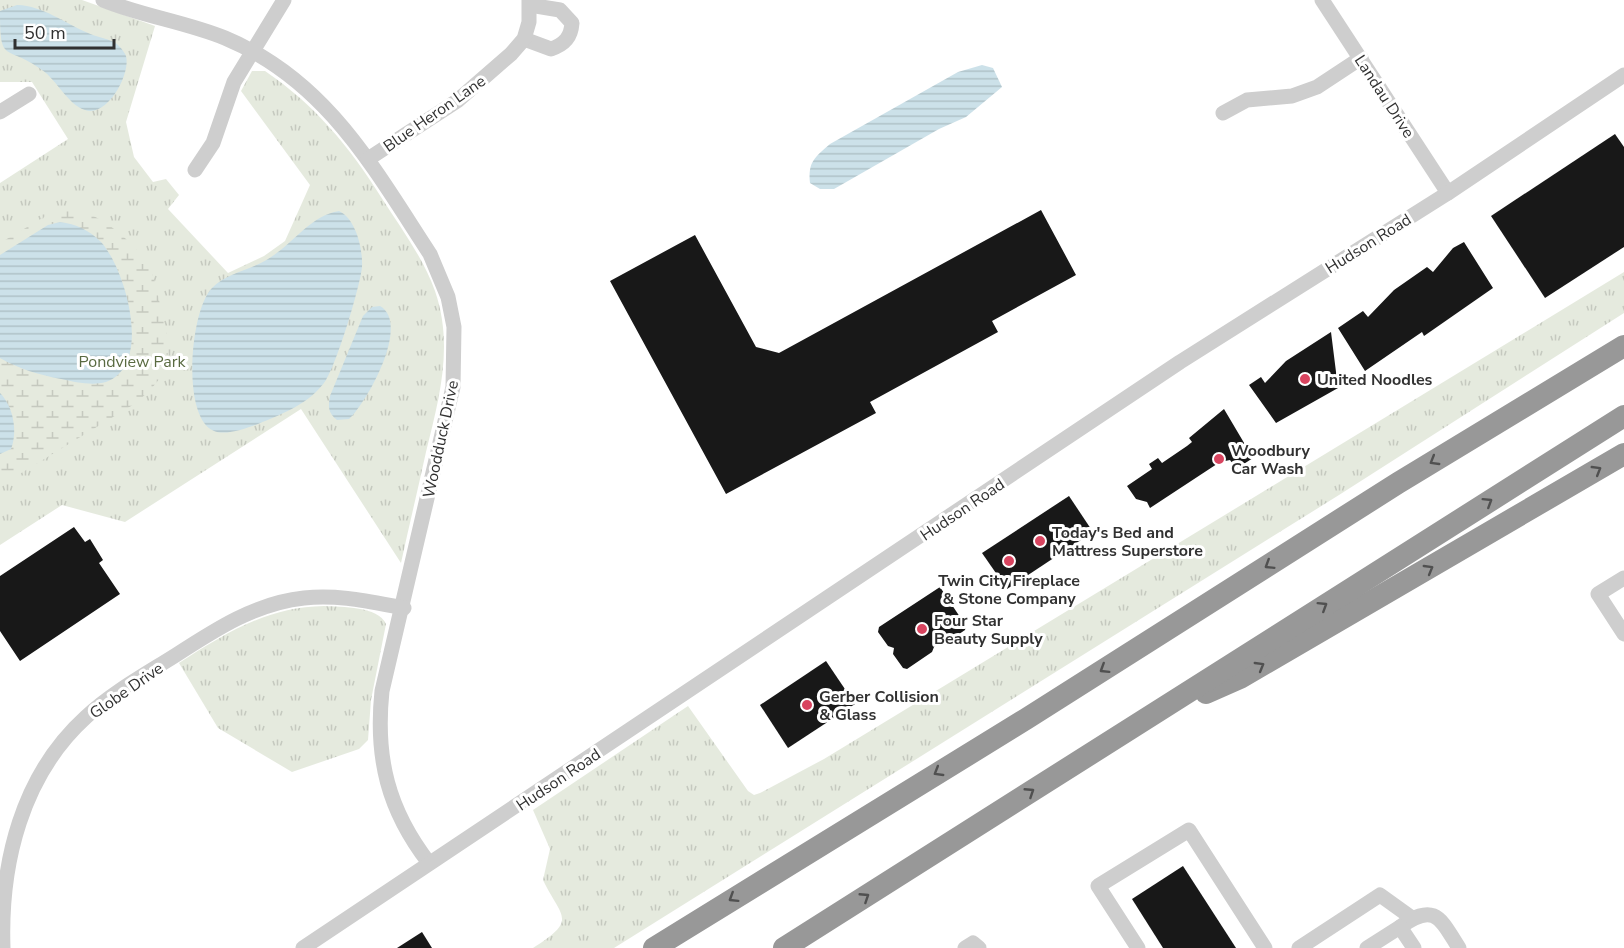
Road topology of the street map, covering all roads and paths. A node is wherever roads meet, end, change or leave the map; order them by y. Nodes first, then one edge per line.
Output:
1 (103, 0) edge
2 (284, 0) edge
3 (1322, 0) edge
4 (529, 2) edge
5 (524, 39) junction
6 (251, 51) junction
7 (1361, 58) junction
8 (1624, 75) edge
9 (28, 94) dead end
10 (0, 112) edge
11 (1223, 113) dead end
12 (368, 159) junction
13 (195, 170) dead end
14 (1448, 193) junction
15 (1624, 333) edge
16 (1624, 346) edge
17 (1624, 416) edge
18 (1484, 431) junction
19 (1624, 454) edge
20 (1624, 578) edge
21 (404, 608) junction
22 (1624, 634) edge
23 (1131, 727) junction
24 (429, 863) junction
25 (1413, 918) junction
26 (1400, 927) junction
27 (3, 948) edge
28 (303, 948) edge
29 (654, 948) edge
30 (784, 948) edge
31 (965, 948) edge
32 (979, 948) edge
33 (1138, 948) edge
34 (1265, 948) edge
35 (1299, 948) edge
36 (1367, 948) edge
37 (1414, 948) edge
38 (1459, 948) edge

1 - 6 street, Woodduck Drive
2 - 6 street
3 - 7 street, Landau Drive
4 - 5 street
4 - 5 street
5 - 12 street, Blue Heron Lane
6 - 12 street, Woodduck Drive
6 - 13 street
7 - 11 street
7 - 14 street, Landau Drive
8 - 14 street, Hudson Road
9 - 10 street
12 - 21 street, Woodduck Drive
14 - 24 street, Hudson Road
15 - 18 highway
16 - 18 highway
23 -> 17 highway
18 -> 29 highway
23 -> 19 highway
20 - 22 street
21 - 24 street, Woodduck Drive
21 - 27 street, Globe Drive
30 -> 23 highway
24 - 28 street, Hudson Road
25 - 26 street
25 - 35 street
25 - 38 street
26 - 36 street
26 - 37 street
31 - 32 street
33 - 34 street

